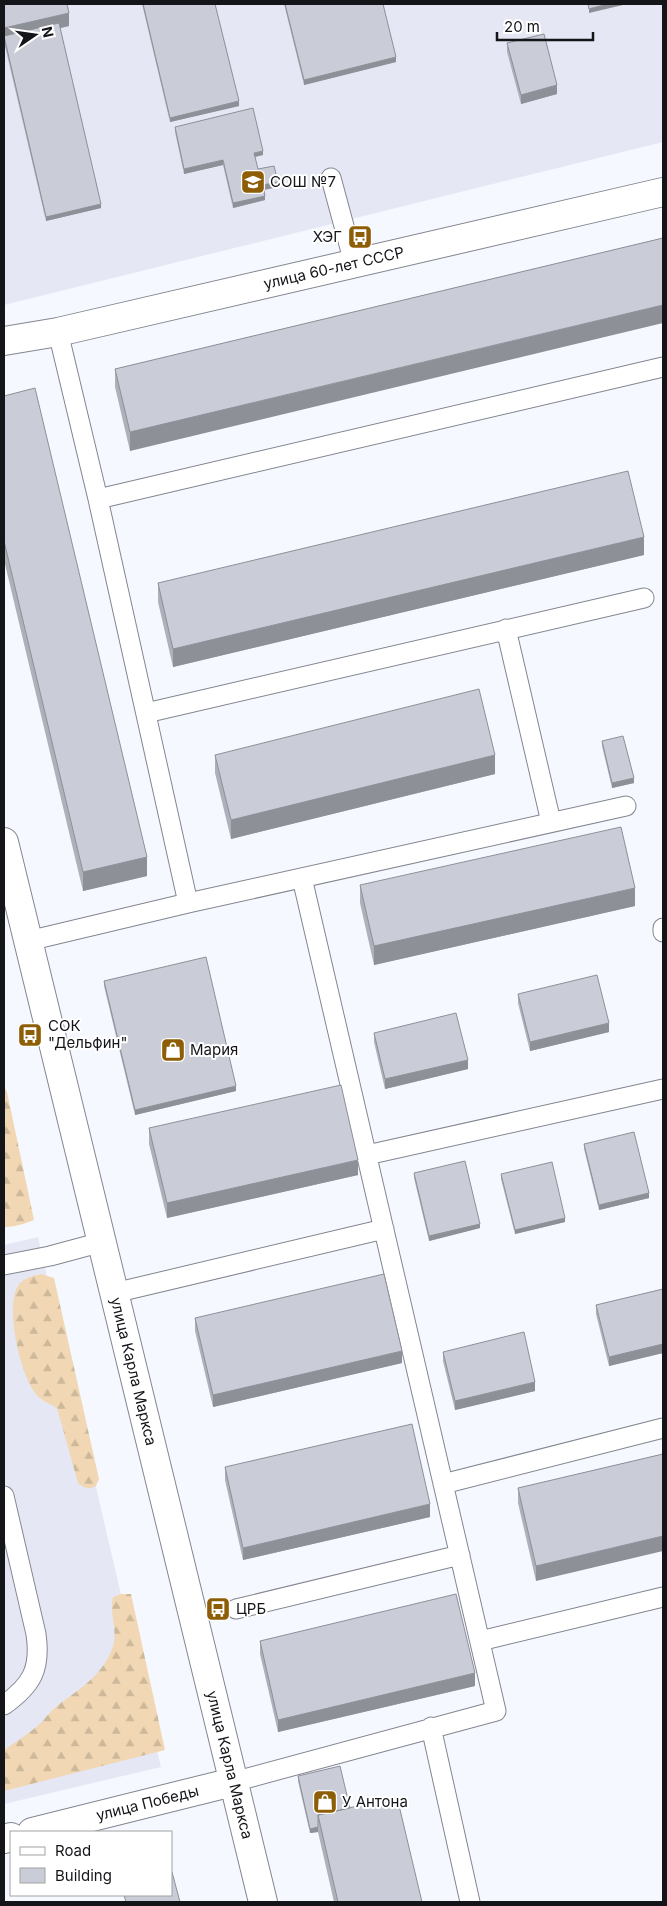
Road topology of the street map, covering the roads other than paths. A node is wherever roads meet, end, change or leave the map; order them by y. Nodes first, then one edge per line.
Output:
1 (331, 178) dead end
2 (663, 192) edge
3 (354, 263) junction
4 (58, 332) junction
5 (4, 341) edge
6 (663, 367) edge
7 (98, 499) junction
8 (644, 598) dead end
9 (506, 629) junction
10 (146, 713) junction
11 (626, 806) dead end
12 (551, 822) junction
13 (4, 842) edge
14 (302, 878) junction
15 (188, 903) junction
16 (663, 928) edge
17 (663, 932) edge
18 (28, 941) junction
19 (663, 1089) edge
20 (367, 1155) junction
21 (384, 1229) junction
22 (102, 1242) junction
23 (4, 1265) edge
24 (114, 1292) junction
25 (663, 1428) edge
26 (443, 1484) junction
27 (4, 1496) edge
28 (460, 1555) junction
29 (663, 1597) edge
30 (236, 1609) dead end
31 (480, 1641) junction
32 (4, 1705) edge
33 (431, 1727) junction
34 (233, 1782) junction
35 (36, 1831) edge
36 (263, 1902) edge
37 (470, 1902) edge

1 - 3 lane
2 - 3 street, улица 60-лет СССР
3 - 4 street, улица 60-лет СССР
4 - 5 street, улица 60-лет СССР
4 - 7 lane
6 - 7 lane
7 - 10 lane
8 - 9 lane
9 - 10 lane
9 - 12 lane
10 - 15 lane
11 - 12 lane
12 - 14 lane
13 - 18 street, улица Карла Маркса
14 - 15 lane
14 - 20 lane
15 - 18 lane
16 - 17 lane
18 - 22 street, улица Карла Маркса
19 - 20 lane
20 - 21 lane
21 - 24 lane
21 - 26 lane
22 - 23 lane
22 - 24 street, улица Карла Маркса
24 - 34 street, улица Карла Маркса
25 - 26 lane
26 - 28 lane
27 - 32 lane
28 - 30 lane
28 - 31 lane
29 - 31 lane
31 - 33 lane
33 - 34 lane
33 - 37 lane
34 - 35 street, улица Победы
34 - 36 street, улица Карла Маркса

